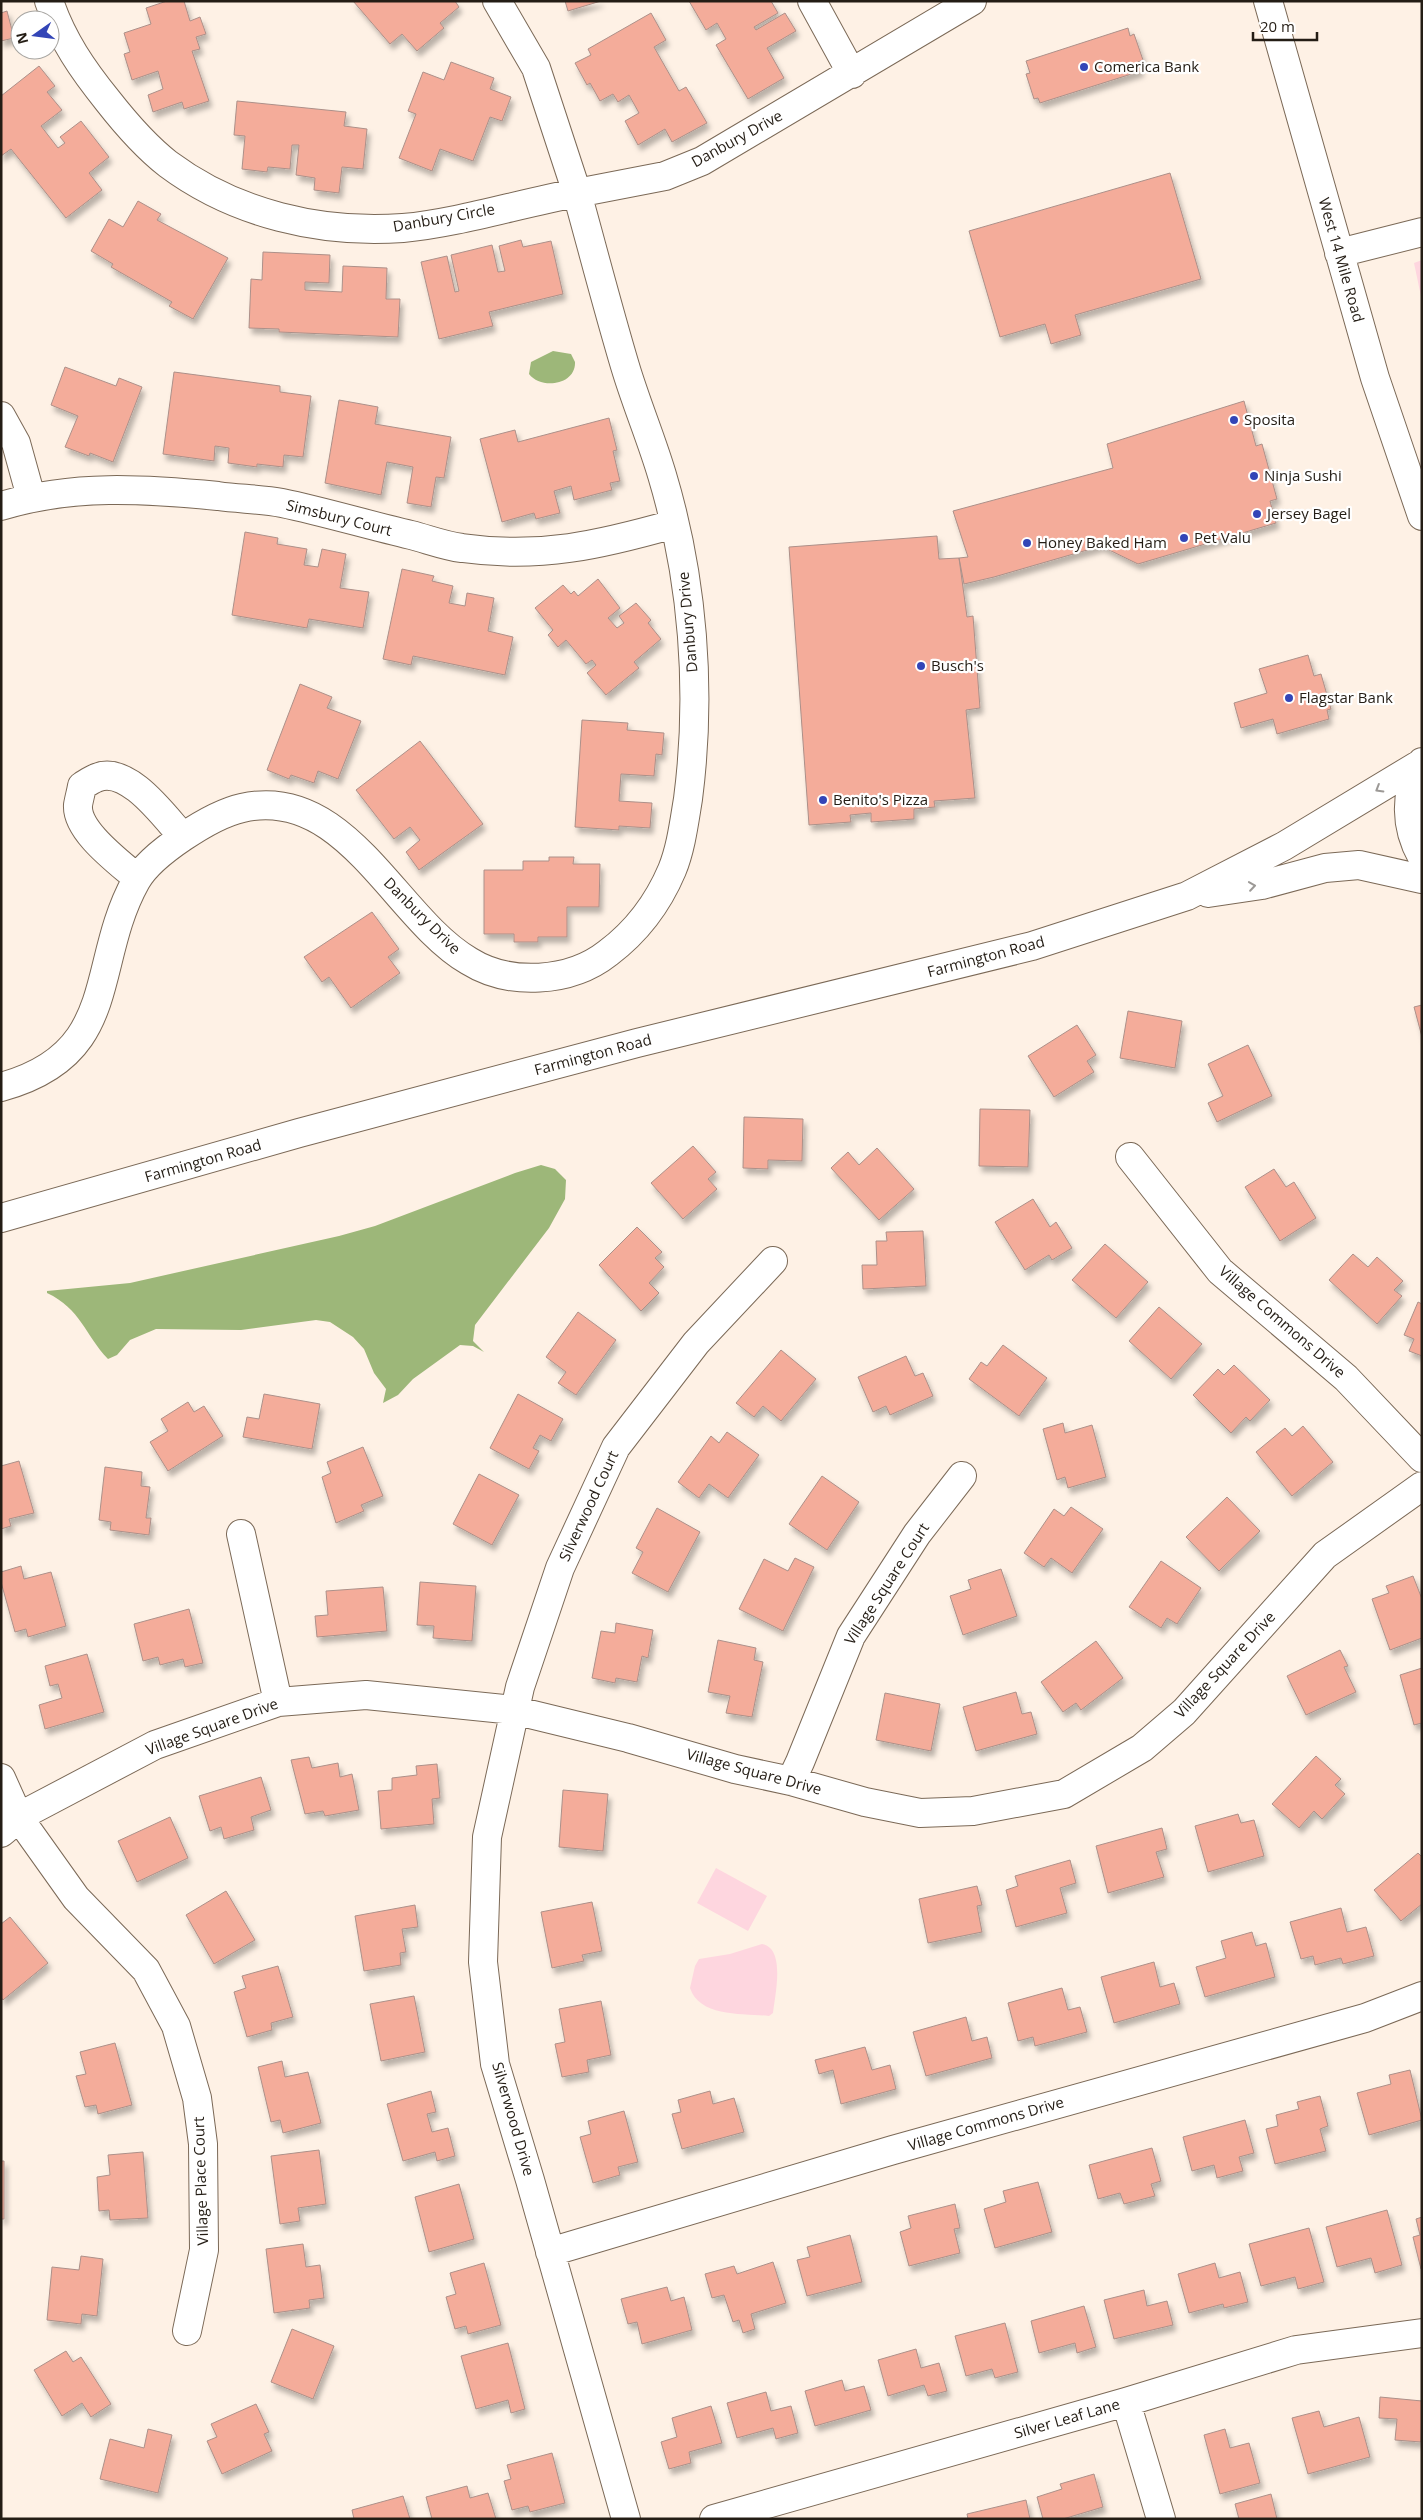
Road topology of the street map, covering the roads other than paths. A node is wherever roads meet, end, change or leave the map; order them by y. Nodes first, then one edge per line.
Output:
1 (49, 1) edge
2 (497, 1) edge
3 (812, 1) edge
4 (972, 1) edge
5 (1268, 1) edge
6 (852, 74) junction
7 (577, 193) junction
8 (1422, 232) edge
9 (1339, 253) junction
10 (1, 416) edge
11 (31, 497) junction
12 (1, 506) edge
13 (1422, 516) edge
14 (674, 524) junction
15 (1421, 763) edge
16 (182, 836) junction
17 (1422, 857) edge
18 (137, 878) junction
19 (1422, 879) edge
20 (1187, 896) junction
21 (1, 1087) edge
22 (1130, 1157) dead end
23 (1, 1218) edge
24 (773, 1261) dead end
25 (1422, 1458) edge
26 (962, 1476) dead end
27 (1422, 1486) edge
28 (241, 1534) dead end
29 (278, 1702) junction
30 (513, 1710) junction
31 (1, 1778) edge
32 (791, 1781) junction
33 (10, 1825) edge
34 (1422, 1996) edge
35 (550, 2252) junction
36 (187, 2331) dead end
37 (1422, 2333) edge
38 (1126, 2402) junction
39 (626, 2519) edge
40 (714, 2519) edge
41 (1161, 2519) edge

1 - 7 street, Danbury Circle
2 - 7 street
3 - 6 street
4 - 6 street, Danbury Drive
5 - 9 street, West 14 Mile Road
6 - 7 street, Danbury Drive
7 - 14 street, Danbury Drive
8 - 9 street
9 - 13 street, West 14 Mile Road
10 - 11 street
11 - 12 street, Simsbury Court
11 - 14 street, Simsbury Court
14 - 16 street, Danbury Drive
15 - 17 street
15 -> 20 street, Farmington Road
16 - 18 street, Danbury Drive
16 - 18 street
18 - 21 street, Danbury Drive
20 -> 19 street, Farmington Road
20 - 23 street, Farmington Road
22 - 25 street, Village Commons Drive
24 - 30 street, Silverwood Court
26 - 32 street, Village Square Court
27 - 32 street, Village Square Drive
28 - 29 street
29 - 30 street, Village Square Drive
29 - 33 street, Village Square Drive
30 - 32 street, Village Square Drive
30 - 35 street, Silverwood Drive
31 - 33 street, Village Place Court
33 - 36 street, Village Place Court
34 - 35 street, Village Commons Drive
35 - 39 street, Silverwood Drive
37 - 38 street, Silver Leaf Lane
38 - 40 street, Silver Leaf Lane
38 - 41 street

